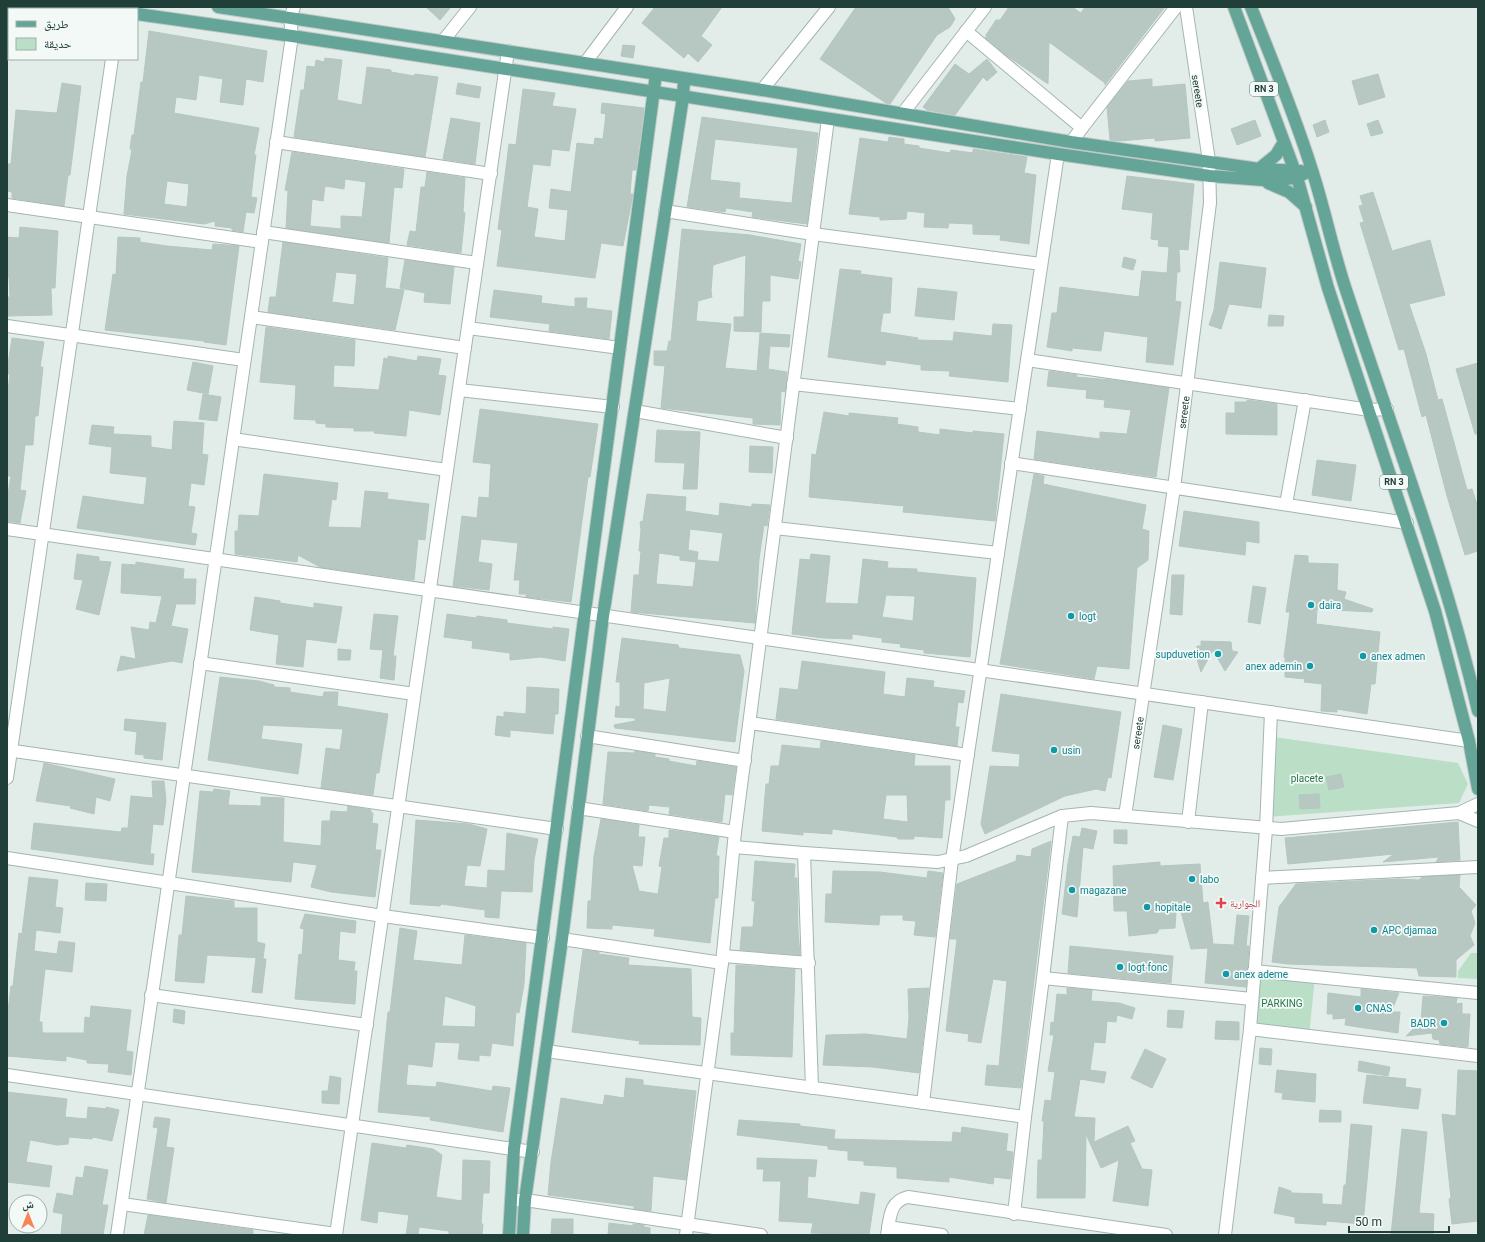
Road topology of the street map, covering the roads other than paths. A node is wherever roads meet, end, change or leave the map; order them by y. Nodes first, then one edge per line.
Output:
1 (218, 7) edge
2 (470, 7) edge
3 (627, 7) edge
4 (829, 7) edge
5 (1176, 7) edge
6 (1186, 7) edge
7 (1234, 7) edge
8 (1251, 7) edge
9 (980, 8) edge
10 (292, 12) edge
11 (138, 14) edge
12 (966, 31) junction
13 (292, 36) junction
14 (443, 41) junction
15 (508, 51) junction
16 (112, 60) edge
17 (585, 63) junction
18 (506, 70) junction
19 (656, 74) junction
20 (684, 79) junction
21 (762, 90) junction
22 (654, 91) junction
23 (683, 97) junction
24 (903, 112) junction
25 (828, 119) junction
26 (1082, 128) junction
27 (276, 142) junction
28 (1071, 142) junction
29 (1284, 142) junction
30 (1058, 154) junction
31 (1209, 161) junction
32 (1260, 169) junction
33 (1312, 170) junction
34 (491, 174) junction
35 (1296, 174) junction
36 (1210, 176) junction
37 (1265, 181) junction
38 (7, 205) edge
39 (1306, 208) junction
40 (665, 212) junction
41 (89, 217) junction
42 (813, 234) junction
43 (262, 237) junction
44 (478, 263) junction
45 (1041, 264) junction
46 (250, 317) junction
47 (7, 326) edge
48 (468, 328) junction
49 (72, 335) junction
50 (465, 348) junction
51 (620, 348) junction
52 (244, 360) junction
53 (1027, 360) junction
54 (1188, 383) junction
55 (794, 384) junction
56 (459, 390) junction
57 (1305, 400) junction
58 (613, 407) junction
59 (1020, 409) junction
60 (1386, 409) junction
61 (1370, 410) junction
62 (635, 411) junction
63 (787, 438) junction
64 (233, 439) junction
65 (1011, 464) junction
66 (447, 470) junction
67 (1174, 488) junction
68 (1286, 504) junction
69 (1408, 523) junction
70 (775, 528) junction
71 (7, 529) edge
72 (43, 535) junction
73 (998, 553) junction
74 (215, 560) junction
75 (430, 591) junction
76 (1450, 607) junction
77 (1435, 611) junction
78 (586, 613) junction
79 (603, 616) junction
80 (761, 638) junction
81 (200, 663) junction
82 (981, 670) junction
83 (414, 694) junction
84 (1143, 695) junction
85 (1202, 702) junction
86 (1478, 710) edge
87 (1271, 712) junction
88 (750, 723) junction
89 (587, 736) junction
90 (1469, 741) junction
91 (9, 750) edge
92 (968, 755) junction
93 (745, 761) junction
94 (184, 775) junction
95 (7, 778) edge
96 (1478, 789) edge
97 (1478, 804) edge
98 (398, 806) junction
99 (578, 808) junction
100 (1459, 813) junction
101 (1062, 816) junction
102 (1125, 816) junction
103 (1478, 821) edge
104 (1188, 822) junction
105 (557, 829) junction
106 (1266, 829) junction
107 (735, 832) junction
108 (734, 847) junction
109 (804, 854) junction
110 (7, 858) edge
111 (952, 860) junction
112 (1478, 867) edge
113 (1262, 878) junction
114 (168, 882) junction
115 (383, 916) junction
116 (543, 938) junction
117 (562, 939) junction
118 (722, 959) junction
119 (808, 963) junction
120 (1254, 971) junction
121 (1044, 978) junction
122 (152, 994) junction
123 (1478, 994) edge
124 (1252, 999) junction
125 (367, 1025) junction
126 (1250, 1029) junction
127 (546, 1051) junction
128 (1478, 1056) edge
129 (706, 1073) junction
130 (7, 1075) edge
131 (812, 1088) junction
132 (137, 1094) junction
133 (924, 1103) junction
134 (1025, 1116) junction
135 (352, 1125) junction
136 (514, 1149) junction
137 (533, 1152) junction
138 (511, 1200) junction
139 (525, 1200) junction
140 (122, 1204) junction
141 (1014, 1214) junction
142 (1077, 1224) junction
143 (686, 1230) edge
144 (888, 1231) edge
145 (117, 1235) edge
146 (336, 1235) edge
147 (509, 1235) edge
148 (523, 1235) edge
149 (761, 1235) edge
150 (942, 1235) edge
151 (1072, 1235) edge
152 (1166, 1235) edge
153 (1225, 1235) edge

1 - 10 main road
2 - 14 street
3 - 17 street
4 - 21 street
5 - 26 street
6 - 31 street, sereete
7 - 29 main road, RN 3
8 - 33 main road, RN 3
9 - 12 street
10 - 13 street
10 - 14 main road
11 - 13 main road
12 - 24 street
12 - 26 street
13 - 18 main road
13 - 27 street
14 - 15 main road
15 - 17 main road
15 - 18 street
16 - 41 street
17 - 19 main road
18 - 22 main road
18 - 34 street
19 - 20 main road
19 - 22 main road
20 - 21 main road
20 - 23 main road
21 - 24 main road
22 - 23 main road
22 - 51 main road
23 - 25 main road
23 - 40 main road
24 - 28 main road
25 - 30 main road
25 - 42 street
26 - 28 street
27 - 34 street
27 - 43 street
28 - 31 main road
29 - 32 main road
29 - 35 main road, RN 3
30 - 36 main road
30 - 45 street
31 - 32 main road
31 - 36 street, sereete
32 - 35 main road
33 - 35 main road
33 - 60 main road, RN 3
34 - 44 street
35 - 37 main road
35 - 39 main road, RN 3
36 - 37 main road
36 - 54 street, sereete
37 - 39 main road
38 - 41 street
39 - 61 main road, RN 3
40 - 42 street
40 - 62 main road
41 - 43 street
41 - 49 street
42 - 45 street
42 - 55 street
43 - 44 street
43 - 46 street
44 - 48 street
45 - 53 street
46 - 50 street
46 - 52 street
47 - 49 street
48 - 50 street
48 - 51 street
49 - 52 street
49 - 72 street
50 - 56 street
51 - 58 main road
52 - 64 street
53 - 54 street
53 - 59 street
54 - 57 street
54 - 67 street, sereete
55 - 59 street
55 - 63 street
56 - 58 street
56 - 66 street
57 - 61 street
57 - 68 street
58 - 78 main road
59 - 65 street
60 - 61 street
60 - 76 main road, RN 3
61 - 69 main road, RN 3
62 - 63 street
62 - 79 main road
63 - 70 street
64 - 66 street
64 - 74 street
65 - 67 street
65 - 73 street
66 - 75 street
67 - 68 street
67 - 84 street, sereete
68 - 69 street
69 - 77 main road, RN 3
70 - 73 street
70 - 80 street
71 - 72 street
72 - 74 street
72 - 91 street
73 - 82 street
74 - 75 street
74 - 81 street
75 - 78 street
75 - 83 street
76 - 77 main road
76 - 86 main road, RN 3
77 - 90 main road, RN 3
78 - 79 street
78 - 105 main road
79 - 80 street
79 - 89 main road
80 - 82 street
80 - 88 street
81 - 83 street
81 - 94 street
82 - 84 street
82 - 92 street
83 - 98 street
84 - 85 street
84 - 102 street, sereete
85 - 87 street
85 - 104 street
87 - 90 street
87 - 106 street
88 - 92 street
88 - 93 street
89 - 93 street
89 - 99 main road
90 - 96 main road, RN 3
91 - 94 street
91 - 95 street
92 - 111 street
93 - 107 street
94 - 98 street
94 - 114 street
97 - 100 street
98 - 105 street
98 - 115 street
99 - 107 street
99 - 117 main road
100 - 103 street
100 - 106 street
101 - 102 street
101 - 111 street
101 - 121 street
102 - 104 street
104 - 106 street
105 - 116 main road
106 - 113 street
107 - 108 street
108 - 109 street
108 - 118 street
109 - 111 street
109 - 119 street
110 - 114 street
111 - 133 street
112 - 113 street
113 - 120 street
114 - 115 street
114 - 122 street
115 - 116 street
115 - 125 street
116 - 136 main road
117 - 118 street
117 - 127 main road
118 - 119 street
118 - 129 street
119 - 131 street
120 - 123 street
120 - 124 street
121 - 124 street
121 - 134 street
122 - 125 street
122 - 132 street
124 - 126 street
125 - 135 street
126 - 128 street
126 - 153 street
127 - 129 street
127 - 137 main road
129 - 131 street
129 - 143 street
130 - 132 street
131 - 133 street
132 - 135 street
132 - 140 street
133 - 134 street
134 - 141 street
135 - 136 street
135 - 146 street
136 - 137 street
136 - 138 main road
137 - 139 main road
138 - 139 street
138 - 147 main road
139 - 143 street
139 - 148 main road
140 - 145 street
140 - 146 street
141 - 142 street
141 - 144 street
142 - 151 street
142 - 152 street
143 - 149 street
144 - 150 street

